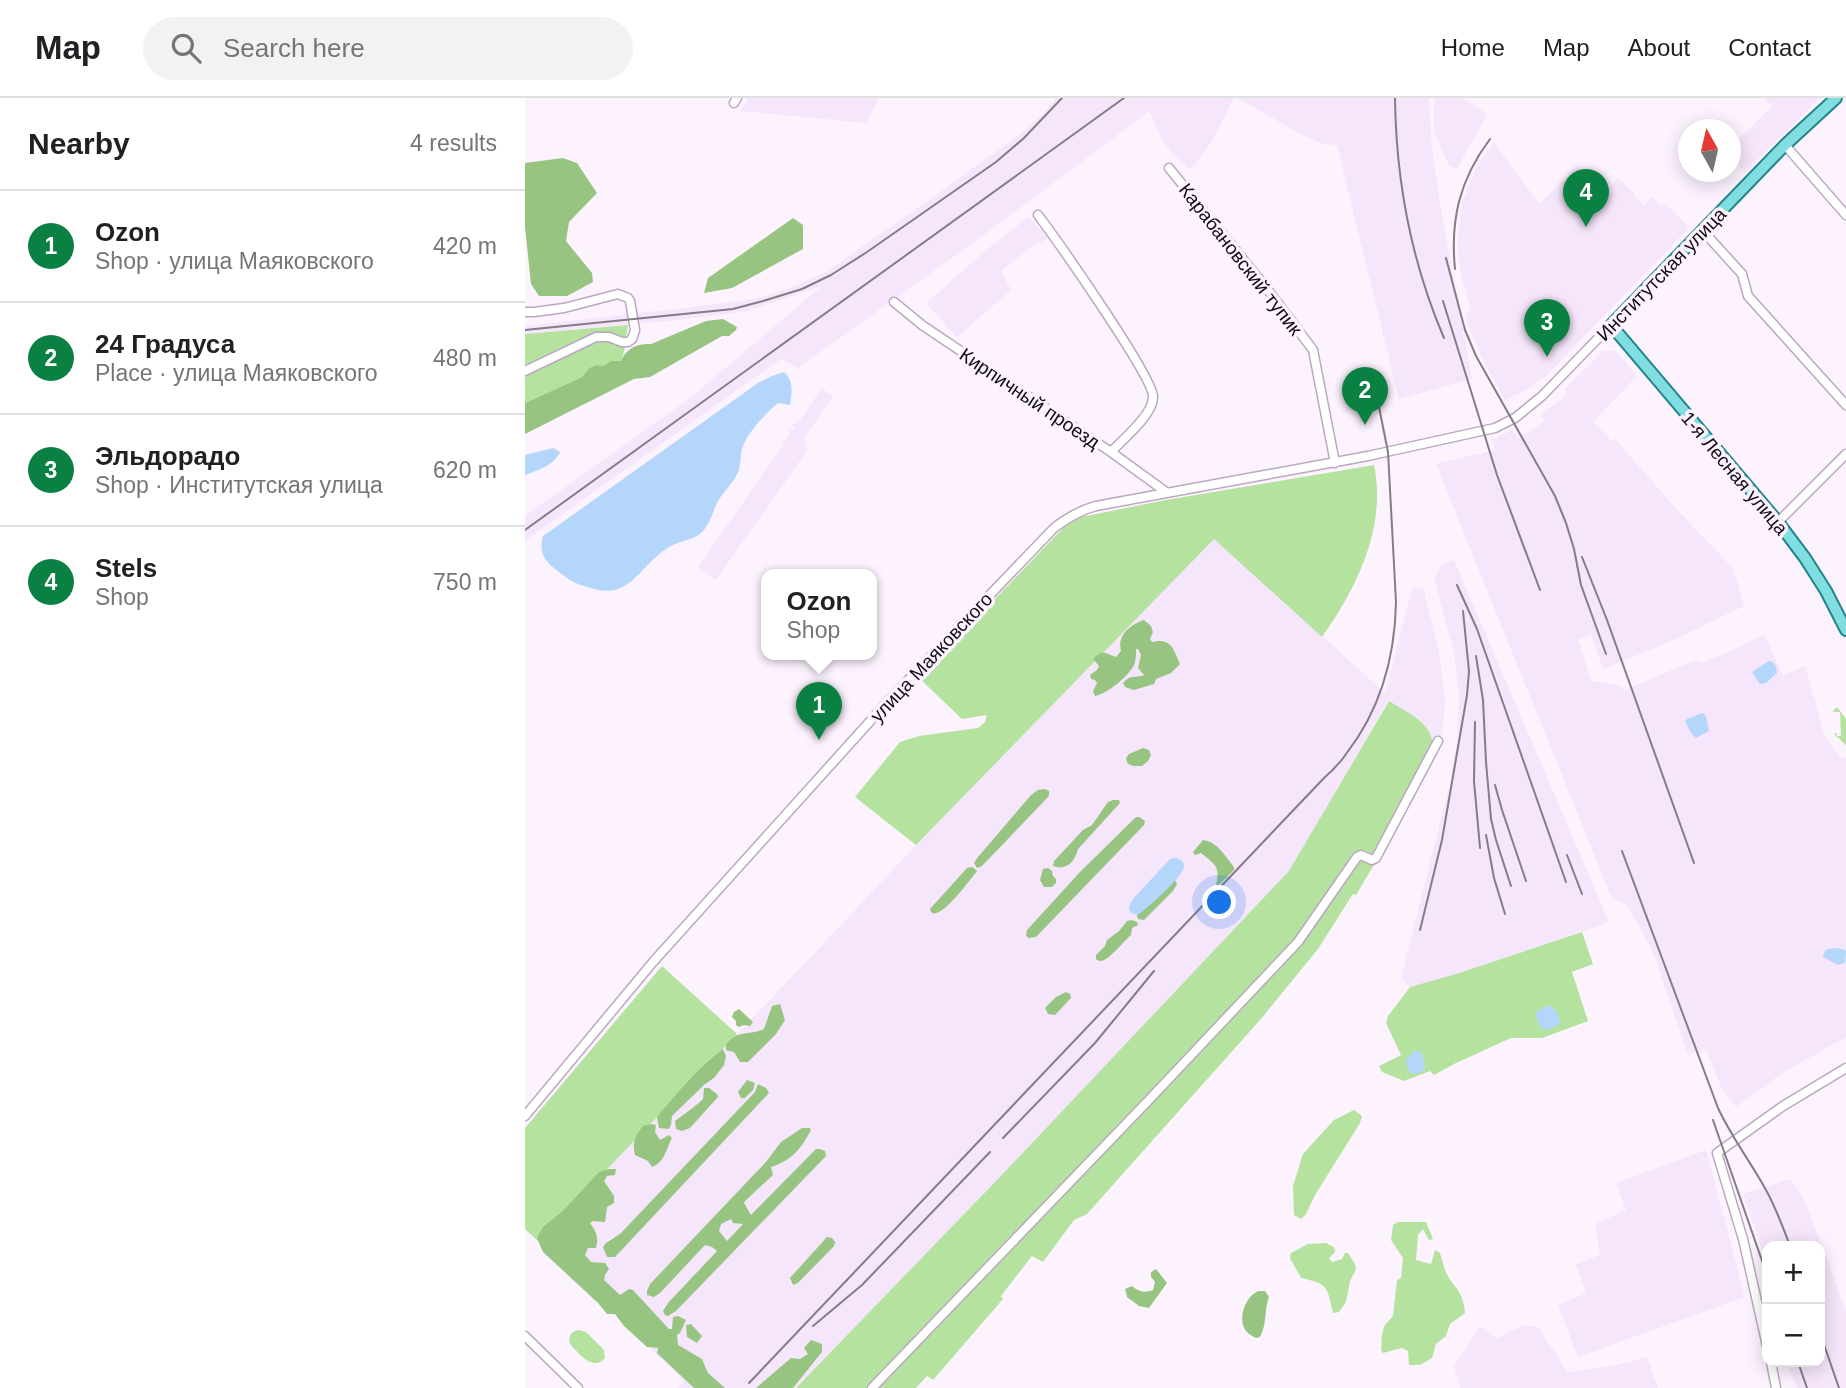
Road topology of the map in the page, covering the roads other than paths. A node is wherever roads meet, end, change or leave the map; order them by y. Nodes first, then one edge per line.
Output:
1 (1836, 98) edge
2 (1785, 145) junction
3 (1169, 168) dead end
4 (1038, 215) dead end
5 (1846, 215) edge
6 (1703, 231) junction
7 (894, 302) dead end
8 (525, 312) edge
9 (1611, 324) junction
10 (525, 371) edge
11 (1846, 405) edge
12 (1475, 433) joint
13 (1111, 452) junction
14 (1846, 454) edge
15 (1335, 463) junction
16 (1166, 492) junction
17 (1778, 522) junction
18 (1846, 630) edge
19 (1437, 741) dead end
20 (1846, 1068) edge
21 (525, 1116) edge
22 (1762, 1324) edge
23 (525, 1336) edge
24 (1772, 1367) edge
25 (578, 1388) edge
26 (872, 1388) edge
27 (1776, 1388) edge

1 - 2 main road, Институтская улица
2 - 5 street
2 - 6 main road, Институтская улица
3 - 15 street, Карабановский тупик
4 - 13 street
6 - 9 main road, Институтская улица
6 - 11 street
7 - 13 street, Кирпичный проезд
8 - 10 street
9 - 12 street, Институтская улица
9 - 17 main road, 1-я Лесная улица
12 - 15 street, улица Маяковского
13 - 16 street, Кирпичный проезд
14 - 17 street
15 - 16 street, улица Маяковского
16 - 21 street, улица Маяковского
17 - 18 main road, 1-я Лесная улица
19 - 26 street
20 - 22 street
23 - 25 street
24 - 27 street

